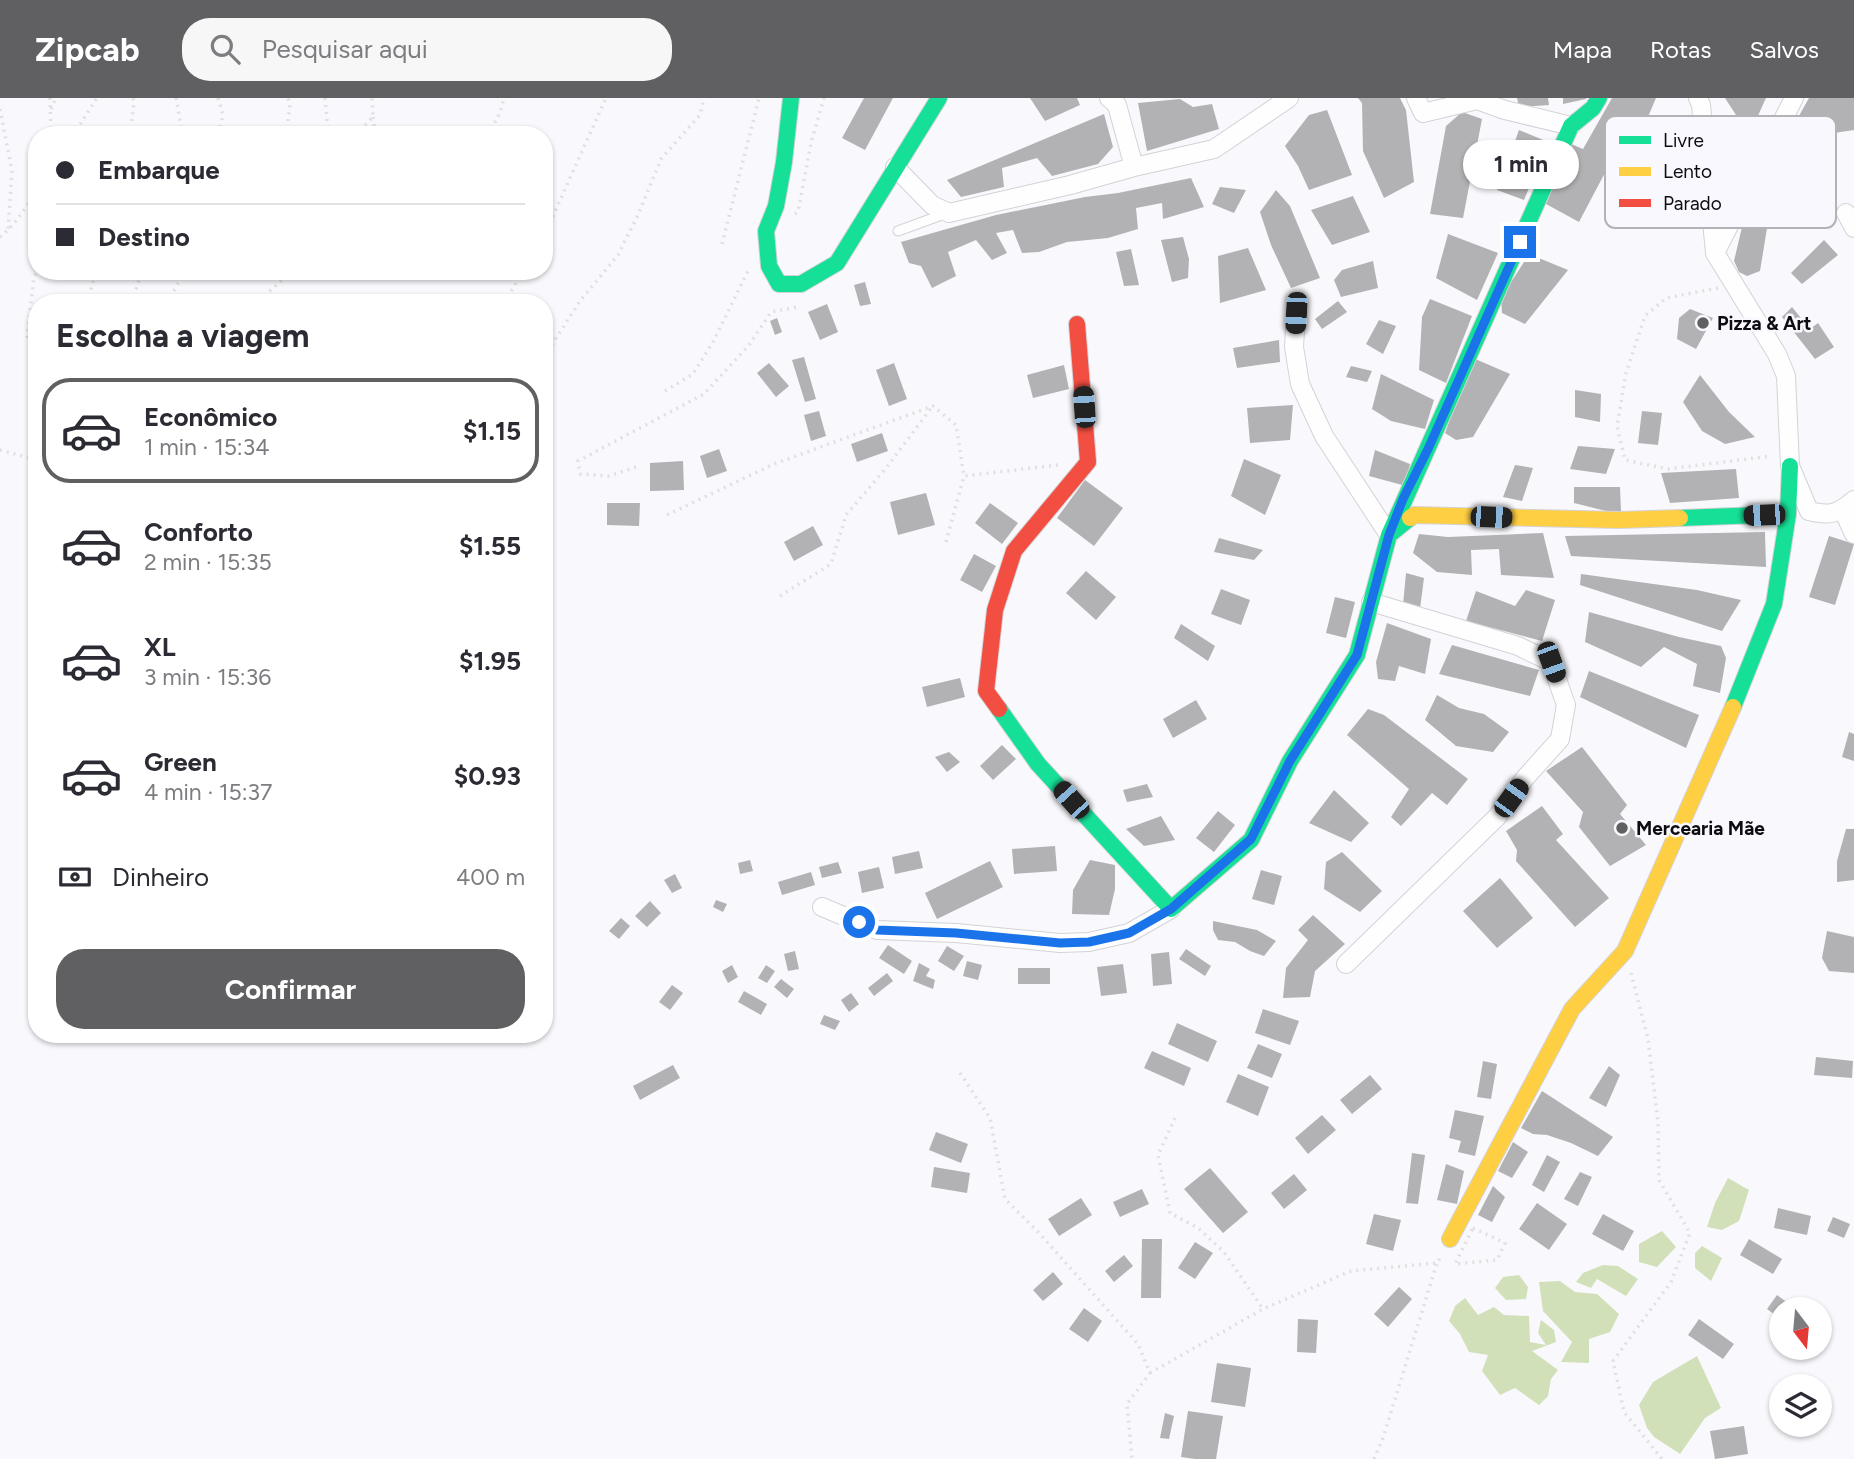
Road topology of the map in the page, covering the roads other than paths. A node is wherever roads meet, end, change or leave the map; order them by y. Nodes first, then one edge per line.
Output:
1 (791, 98) edge
2 (939, 98) edge
3 (1109, 98) edge
4 (1289, 98) edge
5 (1416, 98) edge
6 (1600, 98) edge
7 (1698, 98) edge
8 (1794, 98) edge
9 (1702, 116) edge
10 (1785, 116) edge
11 (1571, 126) junction
12 (895, 167) junction
13 (1134, 167) junction
14 (949, 213) junction
15 (1713, 228) edge
16 (1728, 228) edge
17 (898, 231) dead end
18 (1715, 253) junction
19 (1296, 313) dead end
20 (1077, 324) dead end
21 (1790, 460) junction
22 (1849, 505) edge
23 (1788, 514) junction
24 (1854, 534) edge
25 (1389, 535) junction
26 (1371, 603) junction
27 (822, 907) dead end
28 (1171, 909) junction
29 (1346, 964) dead end
30 (1450, 1239) road end

1 - 12 street
2 - 12 street
3 - 13 street
4 - 13 street
5 - 11 street
6 - 11 street
7 - 9 street
8 - 10 street
11 - 25 street
12 - 14 street
13 - 14 street
14 - 17 lane
15 - 18 street
16 - 18 street
18 - 21 street
19 - 25 street
20 - 28 street
21 - 22 street
21 - 23 street
22 - 24 street
23 - 25 street
23 - 30 street
25 - 26 street
26 - 28 street
26 - 29 street
27 - 28 street

